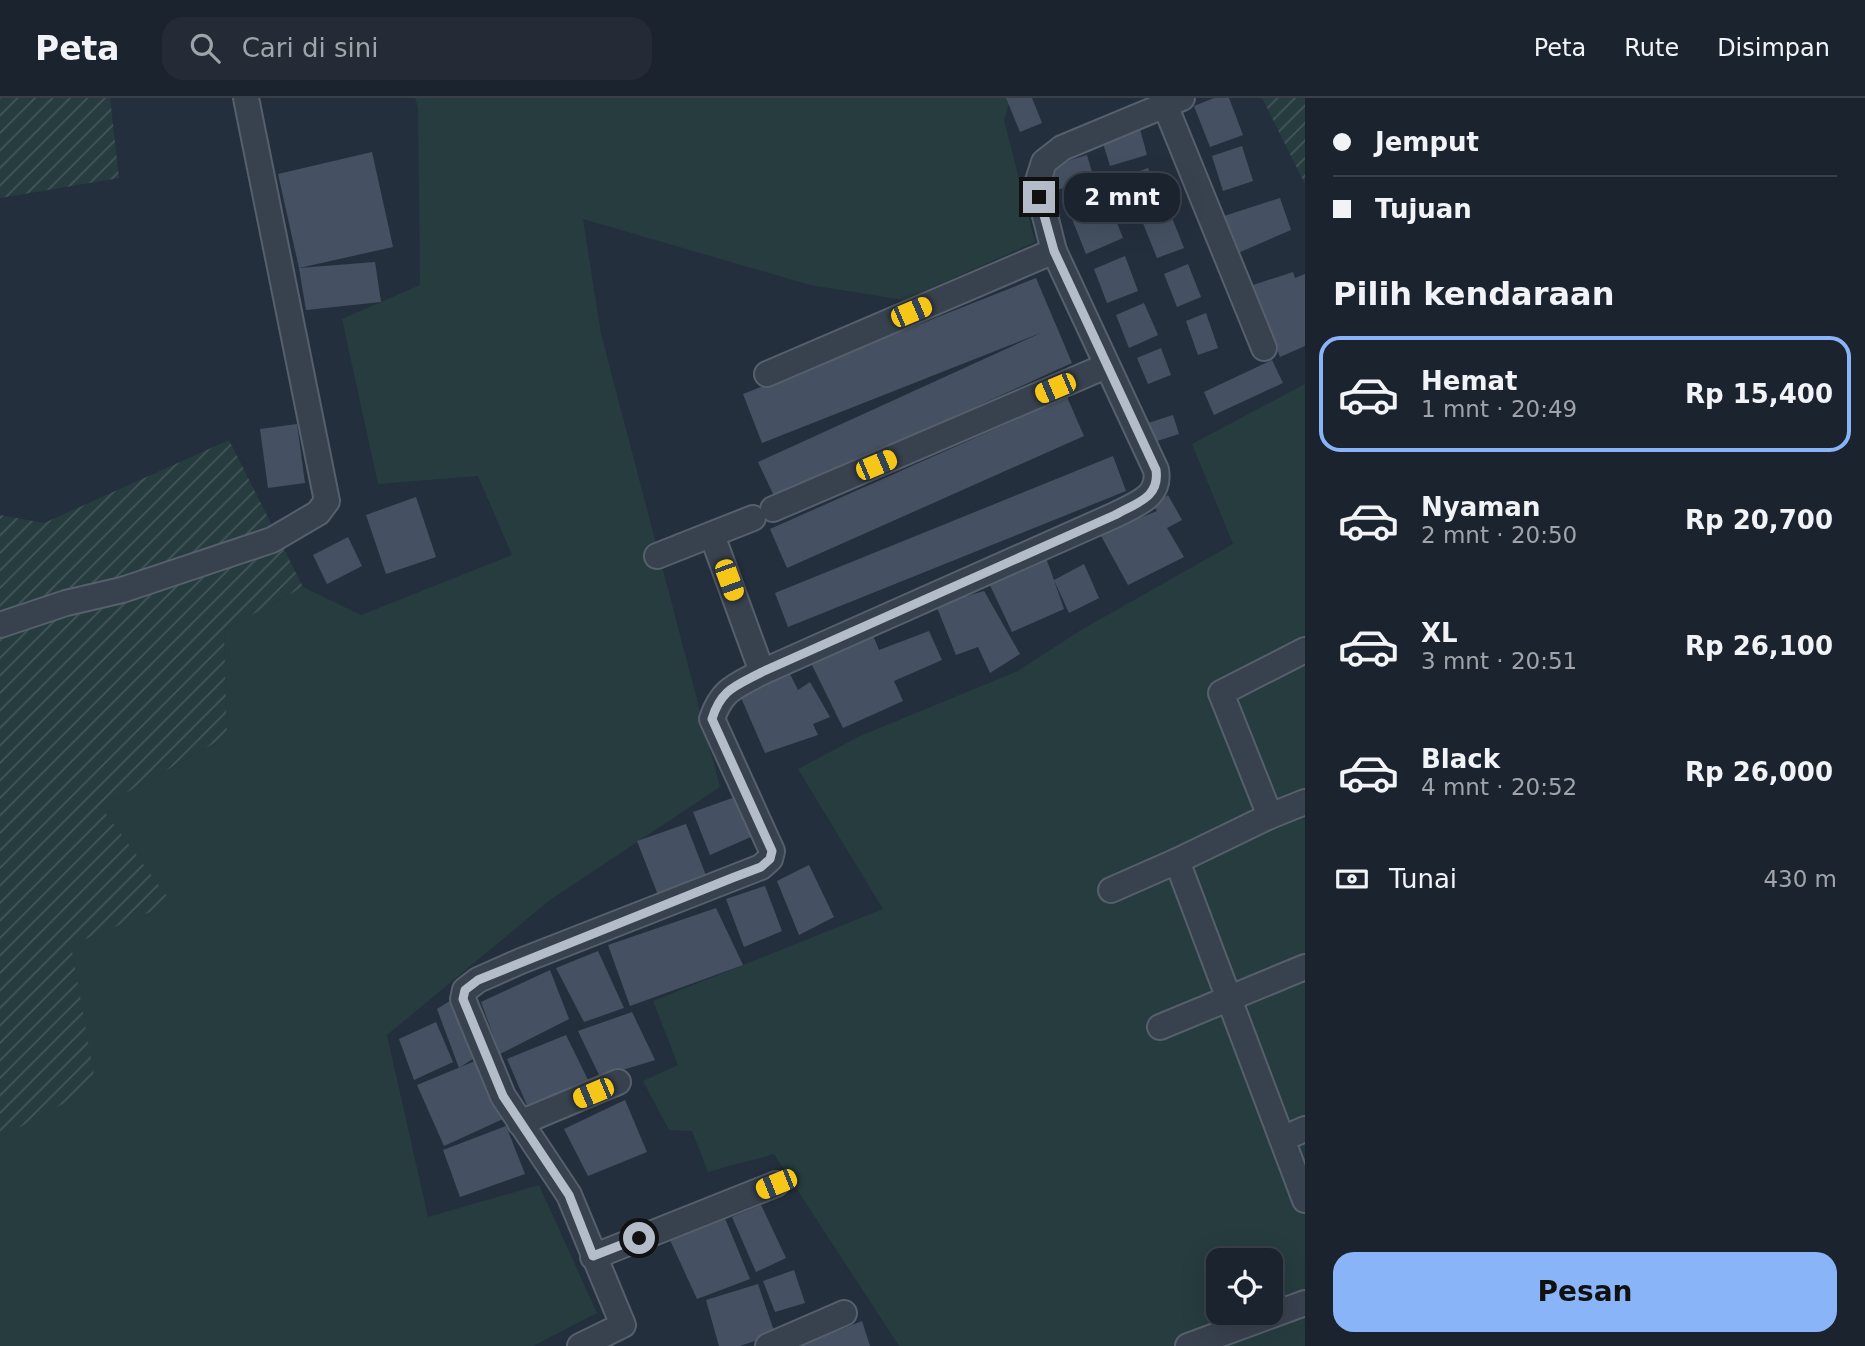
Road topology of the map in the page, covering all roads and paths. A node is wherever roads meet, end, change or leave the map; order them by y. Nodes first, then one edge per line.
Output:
1 (246, 98) edge
2 (1174, 102) edge
3 (1054, 251) junction
4 (1264, 348) dead end
5 (1106, 366) junction
6 (767, 374) dead end
7 (712, 535) junction
8 (657, 556) dead end
9 (0, 625) edge
10 (1305, 650) edge
11 (762, 672) junction
12 (1305, 802) edge
13 (1270, 816) junction
14 (1177, 861) junction
15 (1111, 890) dead end
16 (1305, 967) edge
17 (1228, 998) junction
18 (1160, 1027) dead end
19 (618, 1082) dead end
20 (520, 1124) junction
21 (1305, 1129) edge
22 (1282, 1139) junction
23 (776, 1184) dead end
24 (1305, 1200) edge
25 (593, 1256) junction
26 (1305, 1303) edge
27 (844, 1312) dead end
28 (628, 1336) edge
29 (580, 1346) edge
30 (768, 1346) edge
31 (1188, 1346) edge

1 - 9 street
2 - 3 street
2 - 4 street
3 - 5 street
3 - 6 street
5 - 7 street
5 - 11 street
7 - 8 street
7 - 11 street
10 - 13 street
11 - 20 street
12 - 13 street
13 - 14 street
14 - 15 street
14 - 17 street
16 - 17 street
17 - 18 street
17 - 22 street
19 - 20 street
20 - 25 street
21 - 22 street
22 - 24 street
23 - 25 street
25 - 28 street
26 - 31 street
27 - 30 street
28 - 29 street

